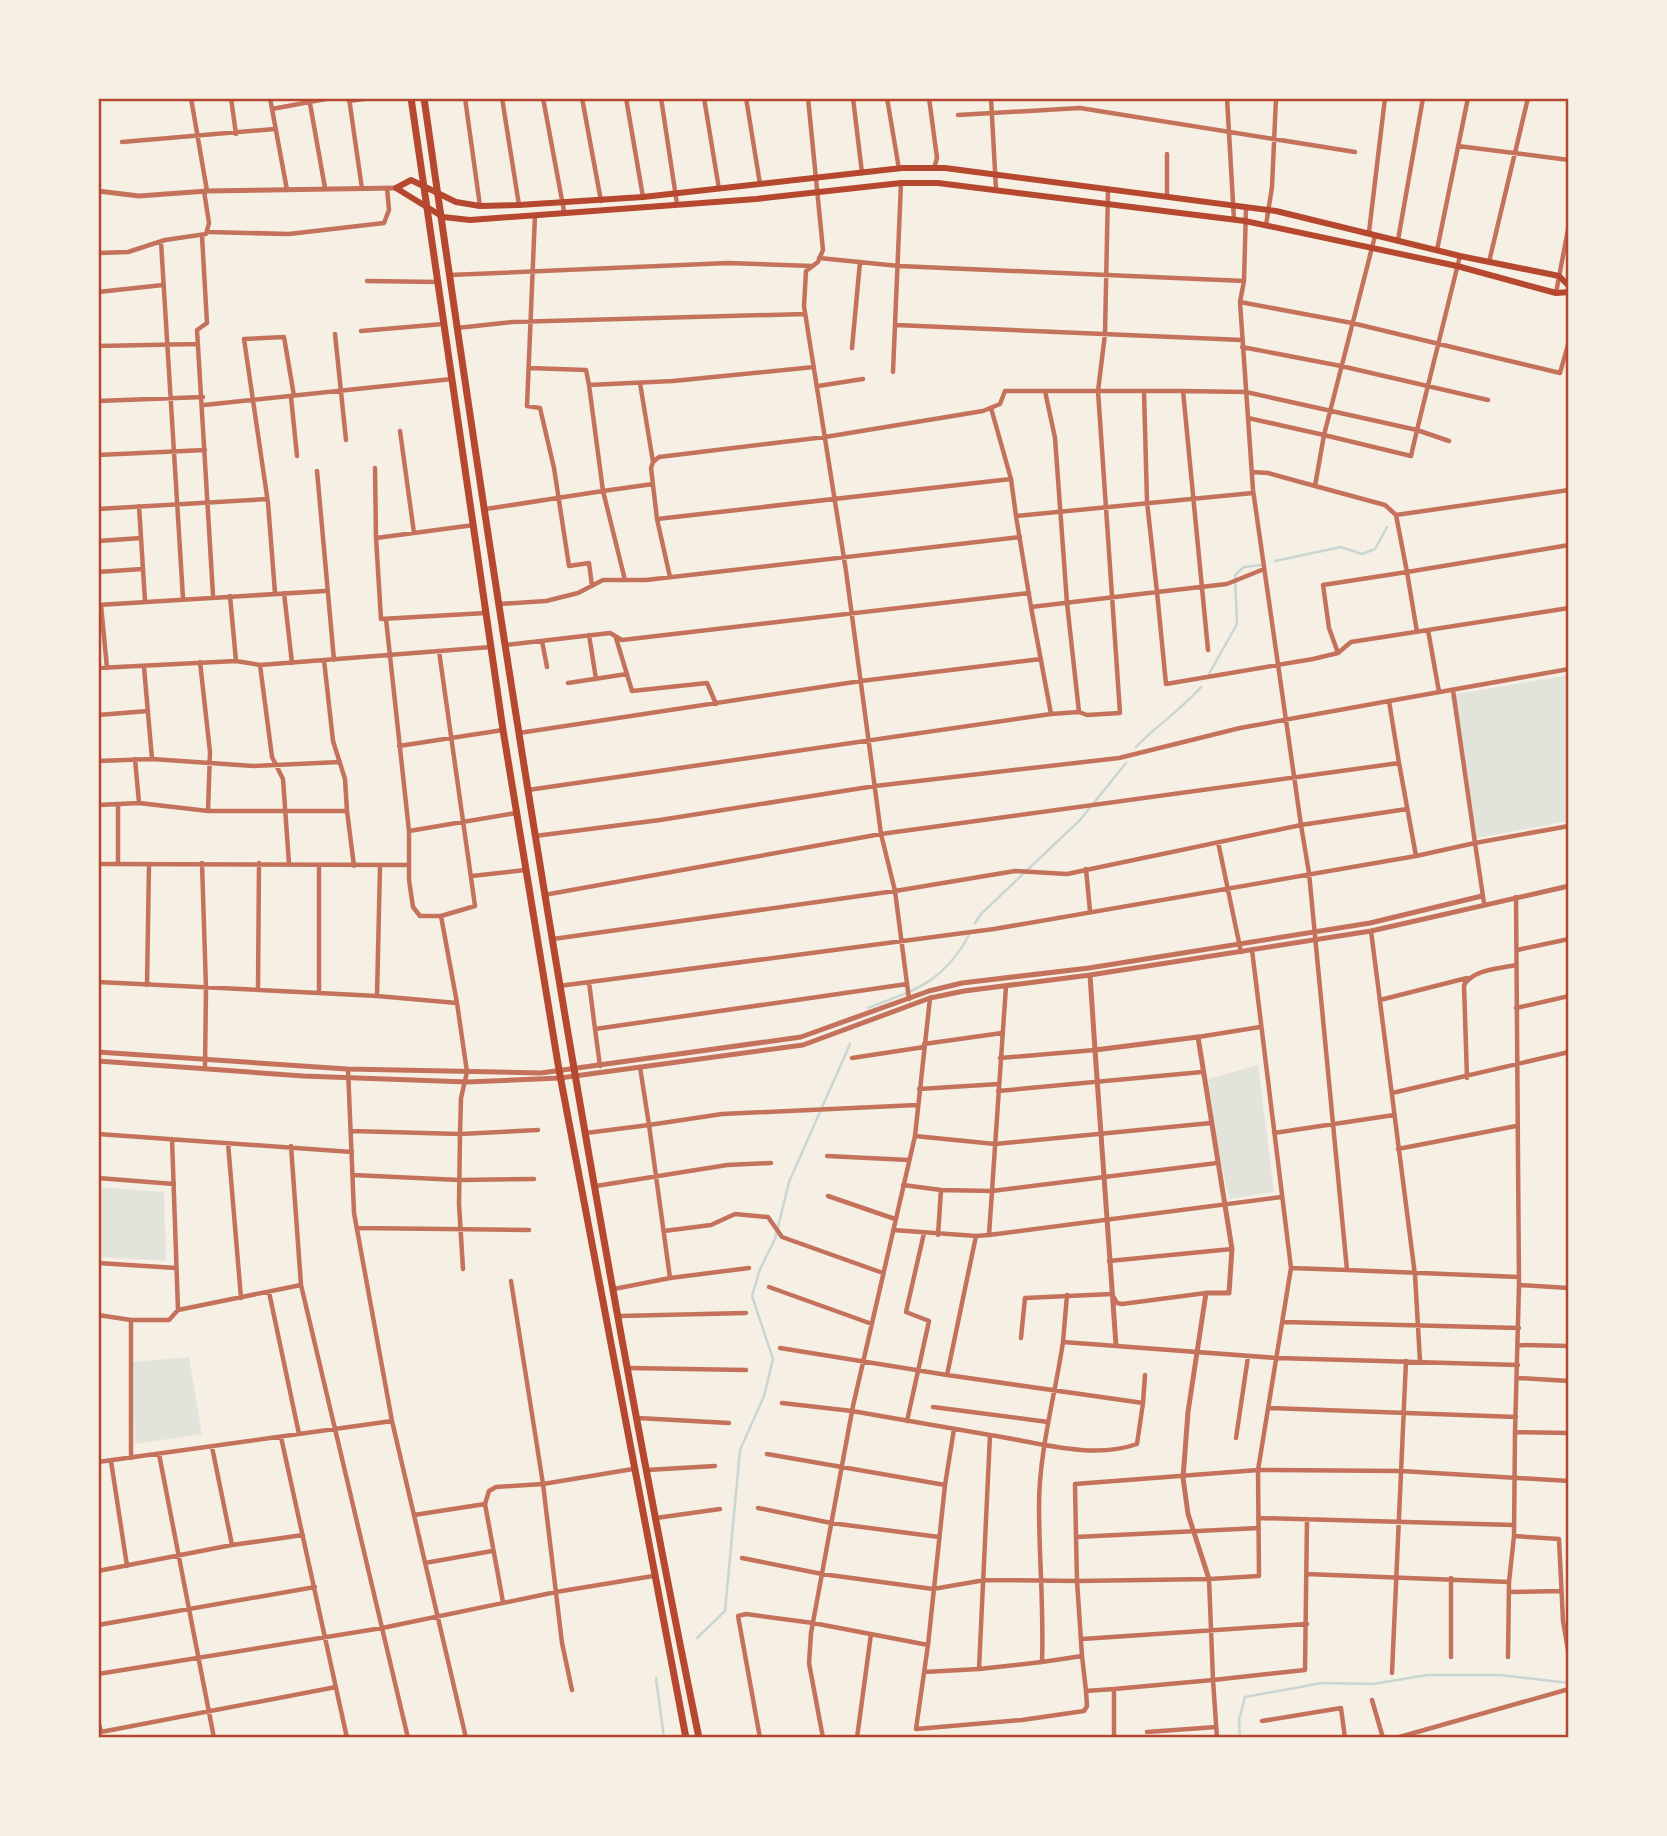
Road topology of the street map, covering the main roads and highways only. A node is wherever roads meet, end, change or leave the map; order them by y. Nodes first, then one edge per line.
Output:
1 (411, 98) edge
2 (424, 98) edge
3 (424, 187) junction
4 (440, 195) junction
5 (426, 208) junction
6 (443, 217) junction
7 (1569, 289) edge
8 (662, 1555) junction
9 (650, 1557) junction
10 (686, 1738) edge
11 (699, 1738) edge

1 - 3 highway
2 - 4 highway
3 - 4 main road
3 - 5 highway
3 - 5 main road
4 - 6 highway
4 - 7 main road
5 - 6 main road
5 - 9 highway
6 - 7 main road
6 - 8 highway
8 - 9 highway
8 - 11 highway
9 - 10 highway

